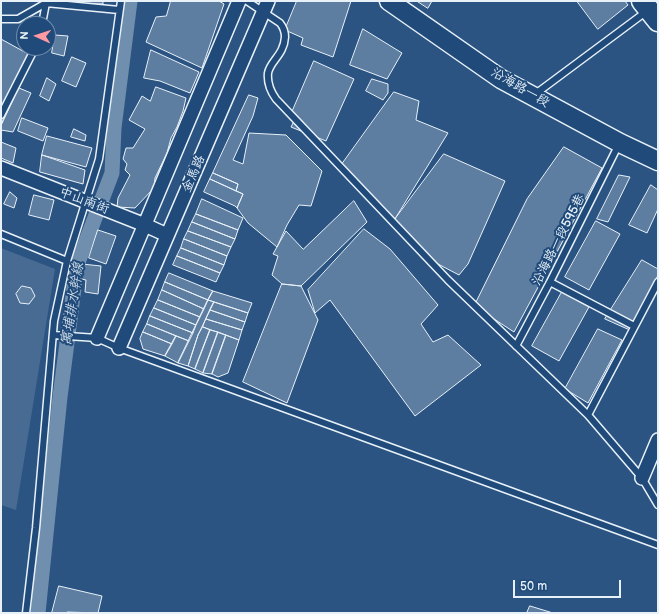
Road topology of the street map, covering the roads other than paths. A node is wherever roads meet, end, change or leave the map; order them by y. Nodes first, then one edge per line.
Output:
1 (121, 1) edge
2 (239, 1) edge
3 (247, 1) edge
4 (392, 2) edge
5 (46, 3) junction
6 (266, 6) edge
7 (119, 10) junction
8 (650, 11) edge
9 (44, 16) edge
10 (1, 19) edge
11 (31, 56) edge
12 (532, 96) junction
13 (1, 115) edge
14 (620, 143) junction
15 (658, 161) edge
16 (1, 168) edge
17 (85, 202) junction
18 (145, 225) junction
19 (1, 234) edge
20 (167, 235) junction
21 (67, 261) junction
22 (550, 282) junction
23 (658, 282) edge
24 (634, 326) junction
25 (53, 336) junction
26 (97, 338) junction
27 (516, 346) junction
28 (120, 348) junction
29 (588, 415) junction
30 (658, 440) edge
31 (642, 478) junction
32 (658, 505) edge
33 (658, 545) edge
34 (26, 613) edge

1 - 7 lane
2 - 18 street, 金馬路
3 - 6 lane
4 - 12 street, 沿海路一段
5 - 7 lane
5 - 9 lane
5 - 10 lane
6 - 20 street, 金馬路
6 - 27 lane
7 - 17 lane
8 - 12 lane
11 - 13 lane
12 - 14 street, 沿海路一段
14 - 15 street, 沿海路一段
14 - 22 lane, 沿海路一段595巷
16 - 17 street, 中山南街
17 - 18 street, 中山南街
17 - 21 lane
18 - 20 street, 中山南街
18 - 26 street, 金馬路
19 - 21 lane
20 - 28 street, 金馬路
21 - 25 lane
22 - 24 lane
22 - 27 lane, 沿海路一段595巷
23 - 24 lane
24 - 29 lane
25 - 26 lane
25 - 34 lane
26 - 28 lane
27 - 29 lane
28 - 33 lane
29 - 31 lane
30 - 31 street
31 - 32 lane

